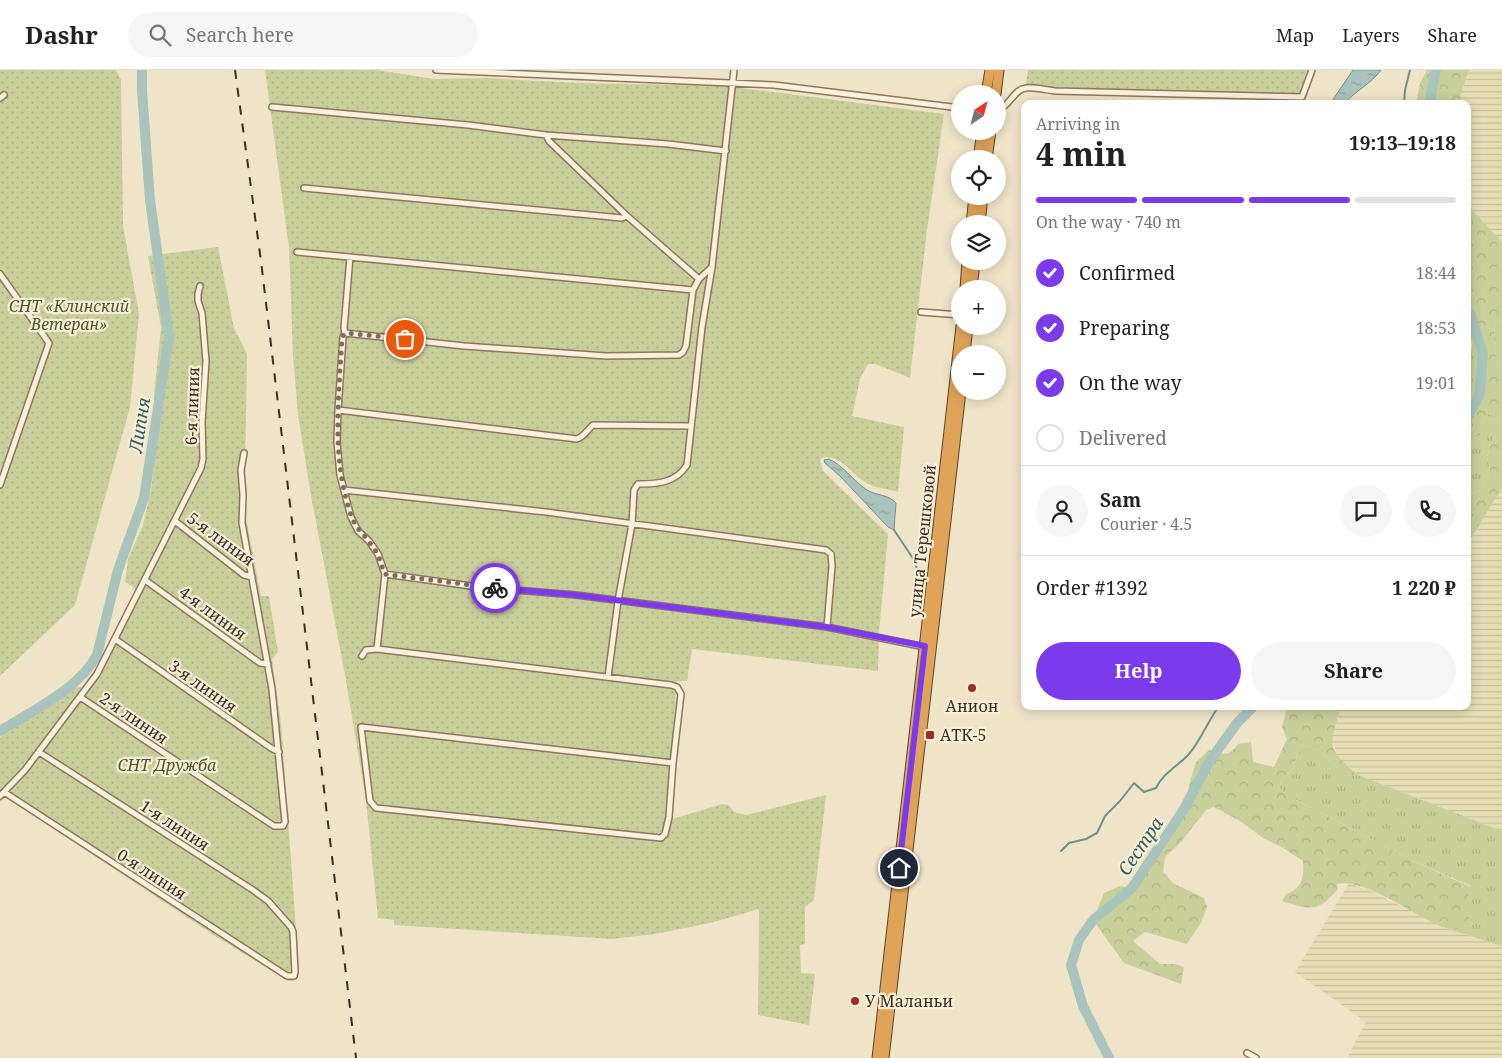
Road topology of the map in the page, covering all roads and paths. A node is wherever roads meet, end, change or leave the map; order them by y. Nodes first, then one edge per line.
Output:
1 (436, 70) edge
2 (734, 70) edge
3 (990, 70) edge
4 (999, 70) edge
5 (1312, 70) edge
6 (733, 83) junction
7 (988, 85) edge
8 (997, 85) edge
9 (1006, 106) edge
10 (272, 107) dead end
11 (951, 107) edge
12 (546, 135) junction
13 (726, 151) junction
14 (304, 188) dead end
15 (627, 216) junction
16 (296, 252) dead end
17 (350, 256) junction
18 (712, 267) junction
19 (0, 274) edge
20 (699, 279) junction
21 (200, 286) dead end
22 (693, 290) junction
23 (921, 312) dead end
24 (951, 314) edge
25 (346, 333) junction
26 (960, 335) edge
27 (960, 400) edge
28 (338, 410) junction
29 (690, 426) junction
30 (244, 453) dead end
31 (0, 485) edge
32 (344, 490) junction
33 (175, 521) junction
34 (632, 524) junction
35 (384, 574) junction
36 (252, 577) junction
37 (145, 580) junction
38 (618, 601) junction
39 (827, 627) junction
40 (115, 640) junction
41 (925, 646) junction
42 (377, 649) junction
43 (362, 656) dead end
44 (268, 664) junction
45 (608, 677) junction
46 (80, 697) junction
47 (39, 752) junction
48 (279, 752) junction
49 (673, 762) junction
50 (2, 794) edge
51 (287, 976) joint
52 (1247, 1053) dead end
53 (878, 1058) edge
54 (884, 1058) edge
55 (1256, 1058) edge

1 - 6 street
2 - 6 street
3 - 7 highway
4 - 8 highway
5 - 9 street
6 - 11 street
6 - 13 street
10 - 12 street
12 - 13 street
12 - 15 street
13 - 18 street
14 - 15 street
15 - 20 street
16 - 17 street
17 - 22 street
17 - 25 street
18 - 20 street
18 - 29 street
19 - 31 street
20 - 22 street
21 - 33 street, 6-я линия
22 - 25 street
23 - 24 street
25 - 28 street
26 - 41 highway, улица Терешковой
27 - 54 highway, улица Терешковой
28 - 29 street
28 - 32 street
29 - 34 street
30 - 36 street
32 - 34 street
32 - 35 street
33 - 36 street, 5-я линия
33 - 37 street, 6-я линия
34 - 38 street
34 - 39 street
35 - 38 street
35 - 42 street
36 - 44 street
37 - 40 street, 6-я линия
37 - 44 street, 4-я линия
38 - 39 street
38 - 45 street
39 - 41 street
40 - 46 street, 6-я линия
40 - 48 street, 3-я линия
41 - 53 highway, улица Терешковой
42 - 43 street
42 - 45 street
44 - 48 street
45 - 49 street
46 - 47 street, 6-я линия
46 - 48 street, 2-я линия
47 - 50 street, 6-я линия
47 - 51 street, 1-я линия
49 - 49 street
50 - 51 street, 0-я линия
52 - 55 street

